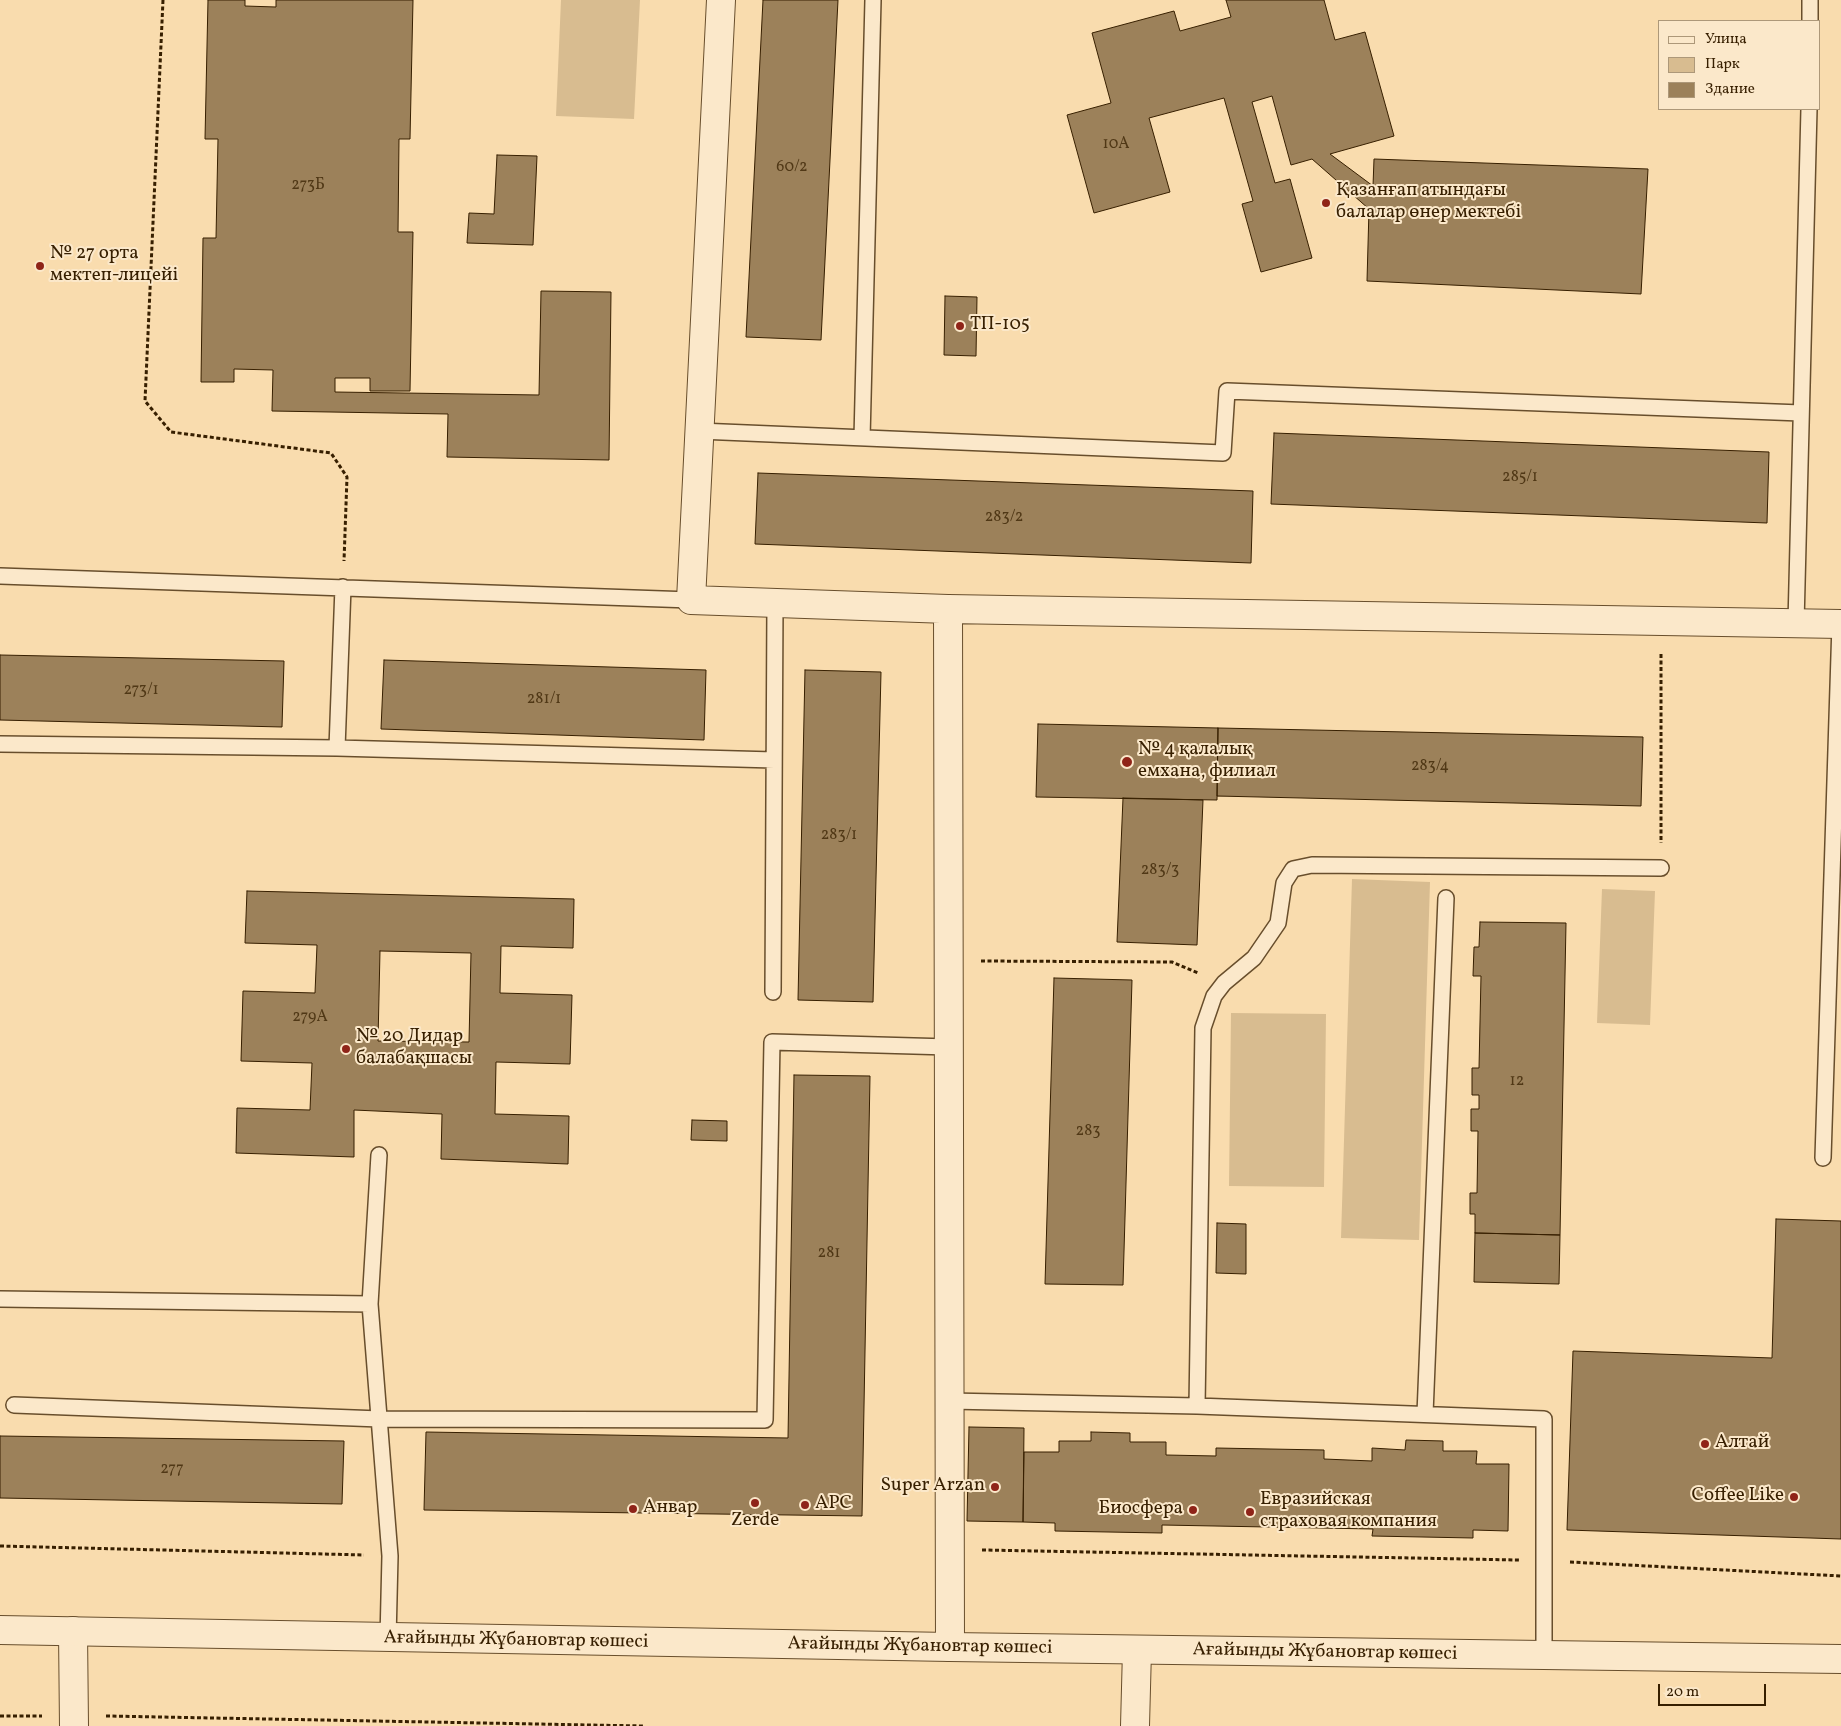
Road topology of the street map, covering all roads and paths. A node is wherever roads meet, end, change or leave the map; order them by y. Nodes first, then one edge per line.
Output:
1 (163, 0) edge
2 (721, 0) edge
3 (873, 0) edge
4 (1810, 0) edge
5 (1810, 20) edge
6 (1809, 110) edge
7 (1801, 413) junction
8 (699, 431) junction
9 (862, 438) junction
10 (0, 576) edge
11 (343, 586) junction
12 (691, 600) junction
13 (775, 603) junction
14 (948, 609) junction
15 (1661, 620) junction
16 (1796, 623) junction
17 (1840, 624) edge
18 (0, 744) edge
19 (337, 748) junction
20 (774, 760) junction
21 (1661, 868) joint
22 (1446, 898) dead end
23 (950, 961) junction
24 (1224, 983) junction
25 (773, 992) dead end
26 (949, 1047) junction
27 (379, 1156) dead end
28 (1823, 1158) dead end
29 (0, 1300) edge
30 (370, 1304) junction
31 (949, 1401) junction
32 (14, 1405) dead end
33 (1197, 1406) junction
34 (1425, 1414) junction
35 (380, 1419) junction
36 (0, 1546) edge
37 (949, 1549) junction
38 (390, 1556) junction
39 (1542, 1560) junction
40 (1841, 1576) edge
41 (0, 1630) edge
42 (73, 1631) junction
43 (388, 1639) junction
44 (950, 1648) junction
45 (1137, 1650) junction
46 (1544, 1656) junction
47 (1841, 1659) edge
48 (0, 1716) edge
49 (74, 1721) edge
50 (644, 1726) edge
51 (1135, 1726) edge

1 - 11 path
2 - 8 street
3 - 9 lane
4 - 5 lane
6 - 7 lane
7 - 9 lane
7 - 16 lane
8 - 9 lane
8 - 12 street
10 - 11 lane
11 - 12 lane
11 - 19 lane
12 - 13 street
13 - 14 street
13 - 20 lane
14 - 15 street
14 - 23 street
15 - 16 street
15 - 21 path
16 - 17 street
17 - 28 lane
18 - 19 lane
19 - 20 lane
20 - 25 lane
21 - 24 lane
22 - 34 lane
23 - 24 path
23 - 26 street
24 - 33 lane
26 - 31 street
26 - 35 lane
27 - 30 lane
29 - 30 lane
30 - 35 lane
31 - 33 lane
31 - 37 street
32 - 35 lane
33 - 34 lane
34 - 39 lane
35 - 38 lane
36 - 38 path
37 - 39 path
37 - 44 street
38 - 43 lane
39 - 40 path
39 - 46 lane
41 - 42 street, Ағайынды Жұбановтар көшесі
42 - 43 street, Ағайынды Жұбановтар көшесі
42 - 49 street
43 - 44 street, Ағайынды Жұбановтар көшесі
44 - 45 street, Ағайынды Жұбановтар көшесі
45 - 46 street, Ағайынды Жұбановтар көшесі
45 - 51 street
46 - 47 street, Ағайынды Жұбановтар көшесі
48 - 49 path
49 - 50 path

